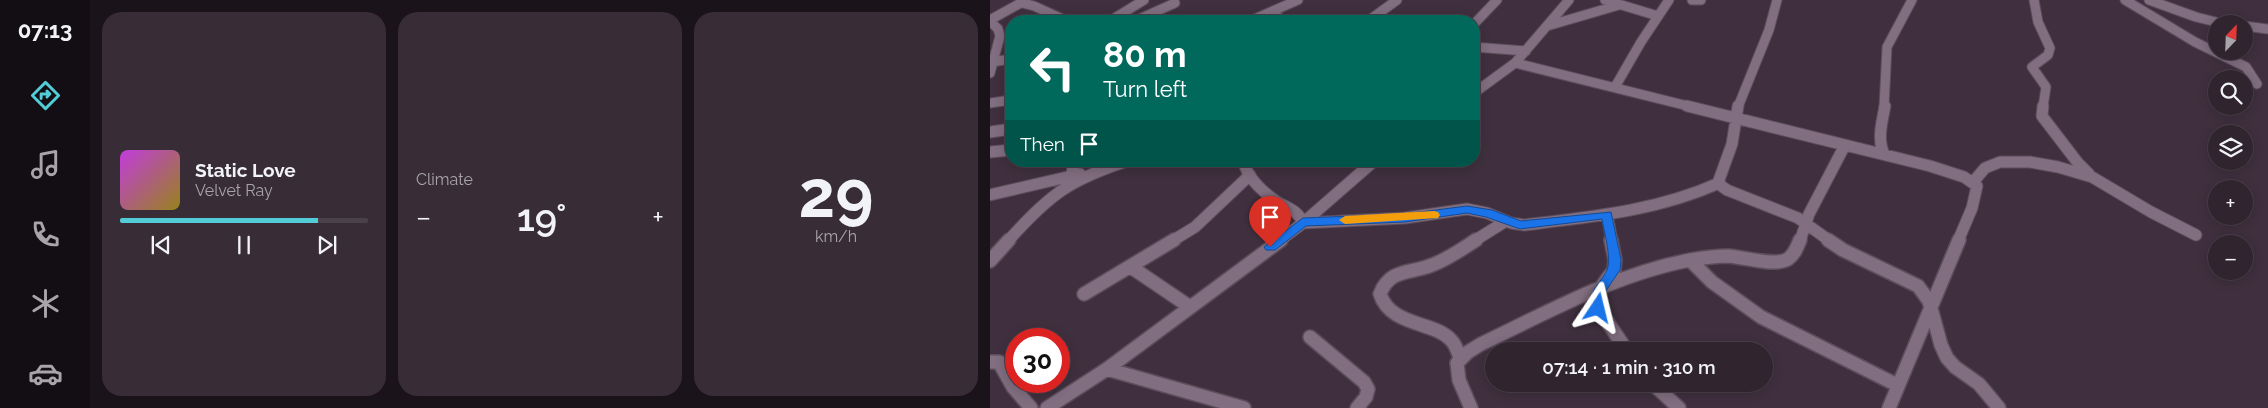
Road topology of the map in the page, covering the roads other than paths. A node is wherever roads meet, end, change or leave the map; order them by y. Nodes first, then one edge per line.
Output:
1 (1144, 0) edge
2 (1298, 0) edge
3 (1398, 0) edge
4 (1497, 0) edge
5 (1569, 0) edge
6 (1605, 0) edge
7 (1626, 0) edge
8 (1670, 0) edge
9 (1692, 0) edge
10 (1701, 0) edge
11 (1777, 0) edge
12 (2034, 0) edge
13 (2125, 0) edge
14 (2148, 0) edge
15 (1024, 1) edge
16 (1915, 1) edge
17 (1175, 3) dead end
18 (1617, 4) junction
19 (1271, 12) junction
20 (1049, 15) edge
21 (1120, 15) edge
22 (1148, 15) edge
23 (1264, 15) edge
24 (1275, 15) edge
25 (1377, 15) edge
26 (1658, 16) junction
27 (1480, 18) edge
28 (990, 20) edge
29 (2208, 20) edge
30 (1547, 26) junction
31 (2253, 27) edge
32 (2268, 29) edge
33 (1480, 47) edge
34 (1526, 51) junction
35 (1005, 61) edge
36 (1515, 63) junction
37 (991, 67) edge
38 (1618, 83) junction
39 (2257, 84) dead end
40 (1480, 89) edge
41 (1005, 101) edge
42 (990, 103) edge
43 (1735, 117) junction
44 (1005, 130) edge
45 (990, 132) edge
46 (1845, 145) junction
47 (1005, 151) edge
48 (990, 152) edge
49 (1884, 154) junction
50 (1073, 167) edge
51 (1109, 167) edge
52 (1245, 167) edge
53 (1367, 167) edge
54 (1094, 172) junction
55 (1250, 175) junction
56 (1071, 176) junction
57 (2092, 177) junction
58 (1974, 182) junction
59 (1719, 183) junction
60 (990, 195) edge
61 (1607, 215) junction
62 (1506, 220) junction
63 (1303, 222) junction
64 (1805, 222) junction
65 (2196, 234) dead end
66 (1690, 260) junction
67 (990, 261) edge
68 (1131, 267) junction
69 (1600, 288) junction
70 (1084, 294) dead end
71 (1190, 306) junction
72 (1932, 308) junction
73 (1310, 337) dead end
74 (1621, 342) edge
75 (1460, 358) junction
76 (990, 362) edge
77 (1107, 368) junction
78 (1897, 385) junction
79 (1662, 392) edge
80 (1031, 408) edge
81 (1047, 408) edge
82 (1244, 408) edge
83 (1357, 408) edge
84 (1471, 408) edge
85 (1680, 408) edge
86 (1888, 408) edge
87 (1999, 408) edge

1 - 21 street
2 - 19 street
3 - 25 street
4 - 27 street
5 - 30 street
6 - 18 street
7 - 18 street
8 - 26 street
9 - 10 street
11 - 43 street
12 - 57 street
13 - 39 street
14 - 29 street
15 - 20 street
15 - 28 street
16 - 49 street
17 - 22 street
18 - 26 street
18 - 30 street
19 - 23 street
19 - 24 street
26 - 38 street
28 - 37 street
30 - 34 street
31 - 32 street
33 - 34 street
34 - 36 street
35 - 37 street
36 - 38 street
36 - 40 street
38 - 43 street
41 - 42 street
43 - 46 street
43 - 59 street
44 - 45 street
46 - 49 street
46 - 64 street
47 - 48 street
49 - 58 street
50 - 56 street
51 - 54 street
52 - 55 street
53 - 63 street
54 - 56 street
54 - 67 street
55 - 63 street
55 - 68 street
56 - 60 street
57 - 58 street
57 - 65 street
58 - 72 street
59 - 61 street
59 - 64 street
61 - 62 street
61 - 69 street
62 - 63 street
62 - 75 street
63 - 71 street
64 - 66 street
64 - 72 street
66 - 69 street
66 - 78 street
68 - 70 street
68 - 71 street
69 - 74 street
69 - 75 street
71 - 77 street
72 - 78 street
72 - 87 street
73 - 83 street
75 - 84 street
76 - 80 street
77 - 81 street
77 - 82 street
78 - 86 street
79 - 85 street

